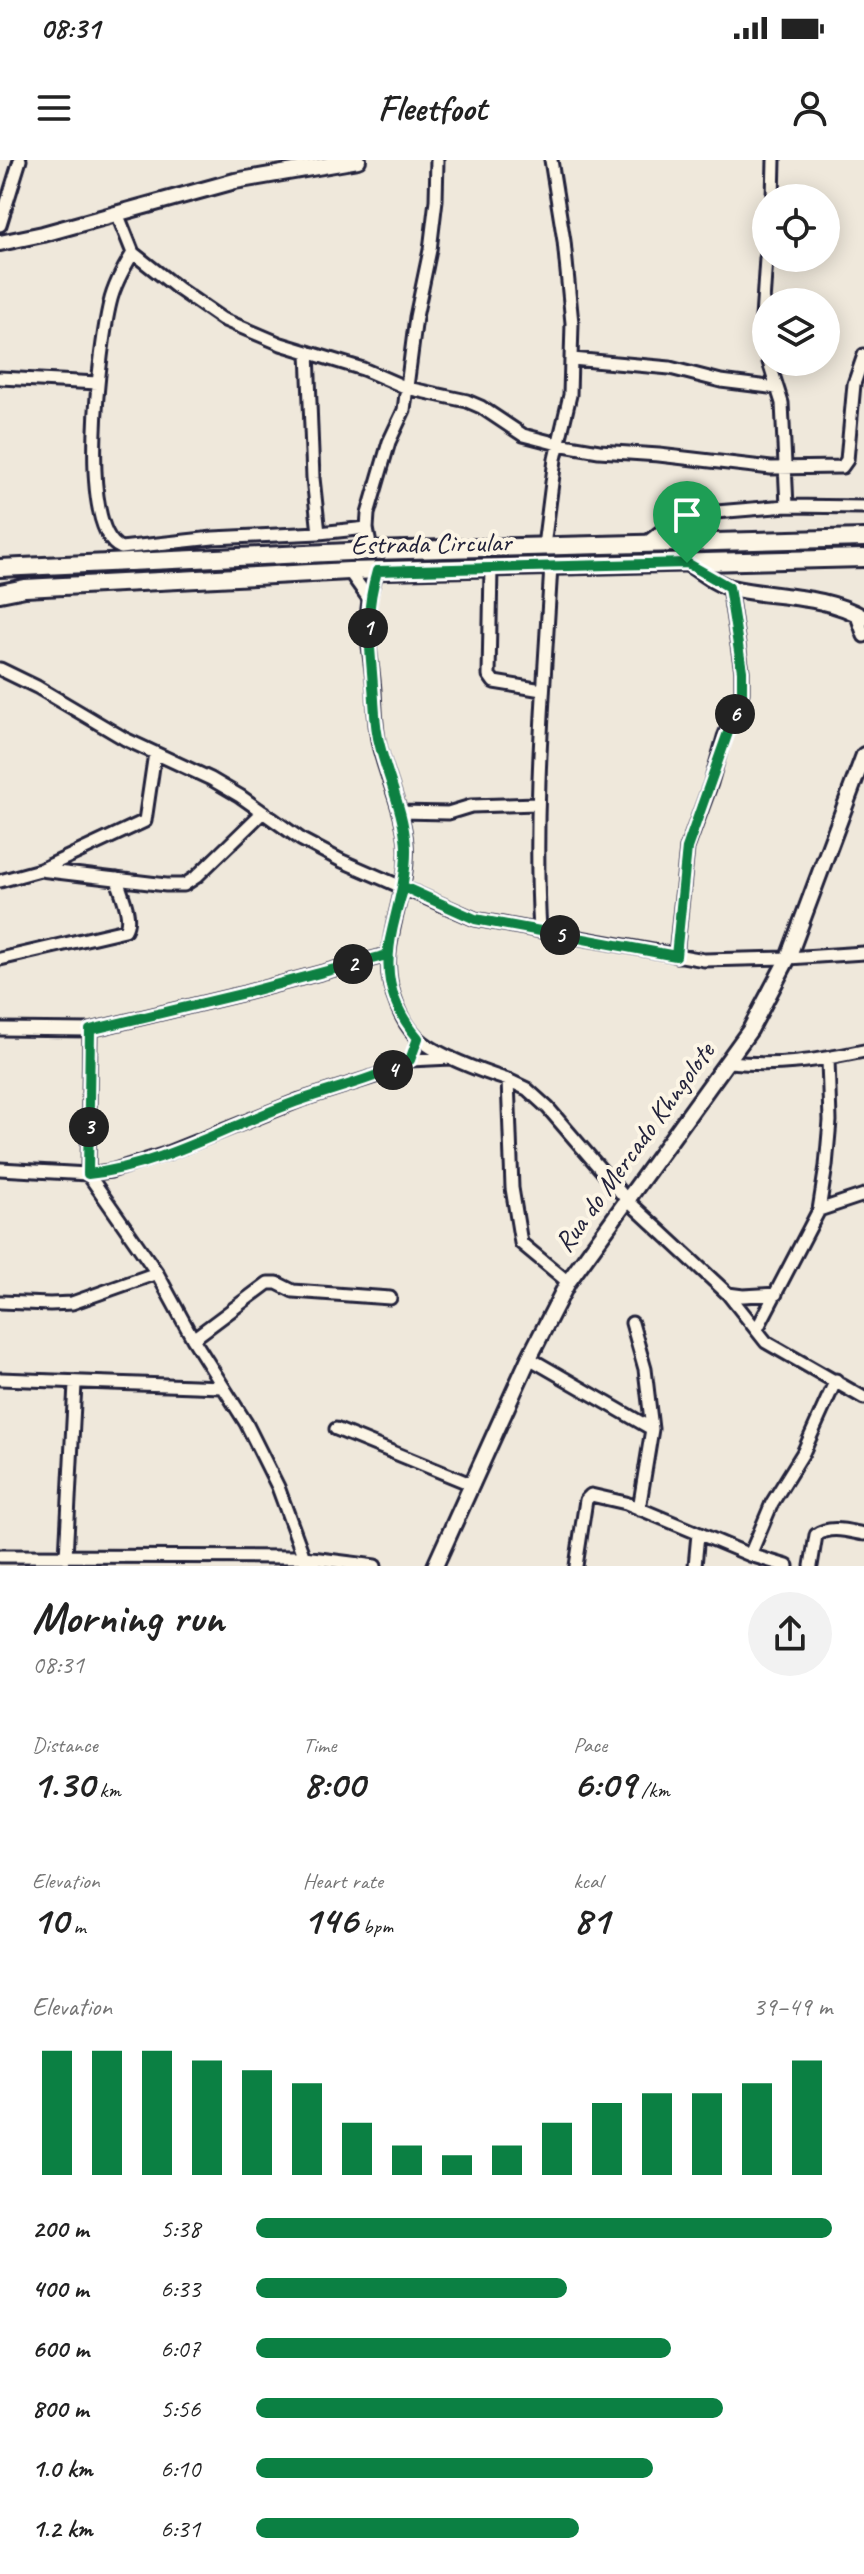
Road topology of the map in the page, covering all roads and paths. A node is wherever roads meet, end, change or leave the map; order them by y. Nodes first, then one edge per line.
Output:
1 (20, 160) edge
2 (437, 160) edge
3 (551, 160) edge
4 (774, 160) edge
5 (350, 161) edge
6 (773, 184) edge
7 (117, 213) junction
8 (0, 225) edge
9 (0, 243) edge
10 (133, 253) junction
11 (308, 352) junction
12 (864, 355) edge
13 (572, 359) junction
14 (773, 376) edge
15 (0, 378) edge
16 (98, 383) junction
17 (407, 388) junction
18 (777, 388) junction
19 (558, 444) junction
20 (787, 468) junction
21 (787, 506) junction
22 (864, 507) edge
23 (367, 528) junction
24 (319, 533) junction
25 (864, 538) edge
26 (644, 545) junction
27 (544, 546) junction
28 (371, 551) junction
29 (864, 558) edge
30 (687, 563) junction
31 (551, 566) junction
32 (0, 568) edge
33 (491, 568) junction
34 (349, 571) junction
35 (377, 571) junction
36 (729, 587) junction
37 (0, 593) edge
38 (369, 599) junction
39 (860, 616) edge
40 (864, 636) edge
41 (0, 669) edge
42 (542, 690) junction
43 (155, 753) junction
44 (864, 755) edge
45 (537, 804) junction
46 (263, 812) junction
47 (400, 812) junction
48 (40, 870) junction
49 (117, 879) junction
50 (0, 881) edge
51 (404, 887) junction
52 (540, 931) junction
53 (864, 953) edge
54 (387, 955) junction
55 (676, 956) junction
56 (788, 958) junction
57 (0, 959) edge
58 (0, 1029) edge
59 (90, 1030) junction
60 (418, 1038) junction
61 (864, 1051) edge
62 (452, 1058) junction
63 (828, 1059) junction
64 (410, 1060) junction
65 (729, 1062) junction
66 (508, 1080) junction
67 (0, 1169) edge
68 (88, 1174) junction
69 (864, 1195) edge
70 (627, 1200) junction
71 (819, 1210) junction
72 (157, 1273) junction
73 (568, 1282) junction
74 (728, 1294) junction
75 (776, 1294) junction
76 (390, 1298) dead end
77 (0, 1302) edge
78 (632, 1323) dead end
79 (757, 1329) junction
80 (193, 1339) junction
81 (529, 1358) junction
82 (0, 1379) edge
83 (836, 1380) junction
84 (75, 1384) junction
85 (222, 1387) junction
86 (864, 1398) edge
87 (336, 1429) dead end
88 (652, 1429) junction
89 (473, 1485) junction
90 (639, 1509) junction
91 (698, 1534) junction
92 (864, 1534) edge
93 (750, 1555) junction
94 (0, 1556) edge
95 (66, 1557) junction
96 (305, 1562) edge
97 (375, 1566) edge
98 (435, 1566) edge
99 (576, 1566) edge
100 (695, 1566) edge
101 (787, 1566) edge
102 (811, 1566) edge

1 - 8 street
2 - 17 street
3 - 13 street
4 - 6 street
5 - 7 street
7 - 9 street
7 - 10 street
10 - 11 street
10 - 16 street
11 - 17 street
11 - 24 street
12 - 20 street
13 - 18 street
13 - 19 street
14 - 18 street
15 - 16 street
16 - 24 street
17 - 19 street
17 - 23 street
18 - 20 street
19 - 20 street
19 - 27 street
20 - 21 street
21 - 22 street
21 - 26 street
23 - 24 street
23 - 28 street
25 - 26 main road, Estrada Circular
26 - 27 main road, Estrada Circular
27 - 28 main road, Estrada Circular
28 - 32 main road, Estrada Circular
29 - 30 main road, Estrada Circular
30 - 31 main road, Estrada Circular
30 - 36 street
31 - 33 main road, Estrada Circular
31 - 42 street
33 - 35 main road, Estrada Circular
33 - 42 street
34 - 35 main road, Estrada Circular
34 - 37 main road, Estrada Circular
34 - 38 street
35 - 38 street
36 - 39 street
36 - 55 street
38 - 47 street
39 - 40 street
41 - 43 street
42 - 45 street
43 - 46 street
43 - 48 street
44 - 56 street, Rua do Mercado Khngolote
45 - 47 street
45 - 52 street
46 - 49 street
46 - 51 street
47 - 51 street
48 - 49 street
48 - 50 street
49 - 57 street
51 - 52 street
51 - 54 street
52 - 55 street
53 - 56 street
54 - 59 street
54 - 60 street
55 - 56 street
56 - 65 street, Rua do Mercado Khngolote
58 - 59 street
59 - 68 street
60 - 62 street
60 - 64 street
61 - 63 street
62 - 64 street
62 - 66 street
63 - 65 street
63 - 71 street
64 - 68 street
65 - 70 street, Rua do Mercado Khngolote
66 - 70 street
66 - 73 street
67 - 68 street
68 - 72 street
69 - 71 street
70 - 73 street, Rua do Mercado Khngolote
70 - 74 street
71 - 75 street
72 - 77 street
72 - 80 street
73 - 81 street, Rua do Mercado Khngolote
74 - 75 street
74 - 79 street
75 - 79 street
76 - 80 street
78 - 88 street
79 - 83 street
80 - 85 street
81 - 88 street
81 - 89 street, Rua do Mercado Khngolote
82 - 84 street
83 - 86 street
83 - 93 street
84 - 85 street
84 - 95 street
85 - 96 street
87 - 89 street
88 - 90 street
89 - 98 street, Rua do Mercado Khngolote
90 - 91 street
90 - 99 street
91 - 93 street
91 - 100 street
92 - 102 street
93 - 101 street
94 - 95 street
95 - 96 street
96 - 97 street

